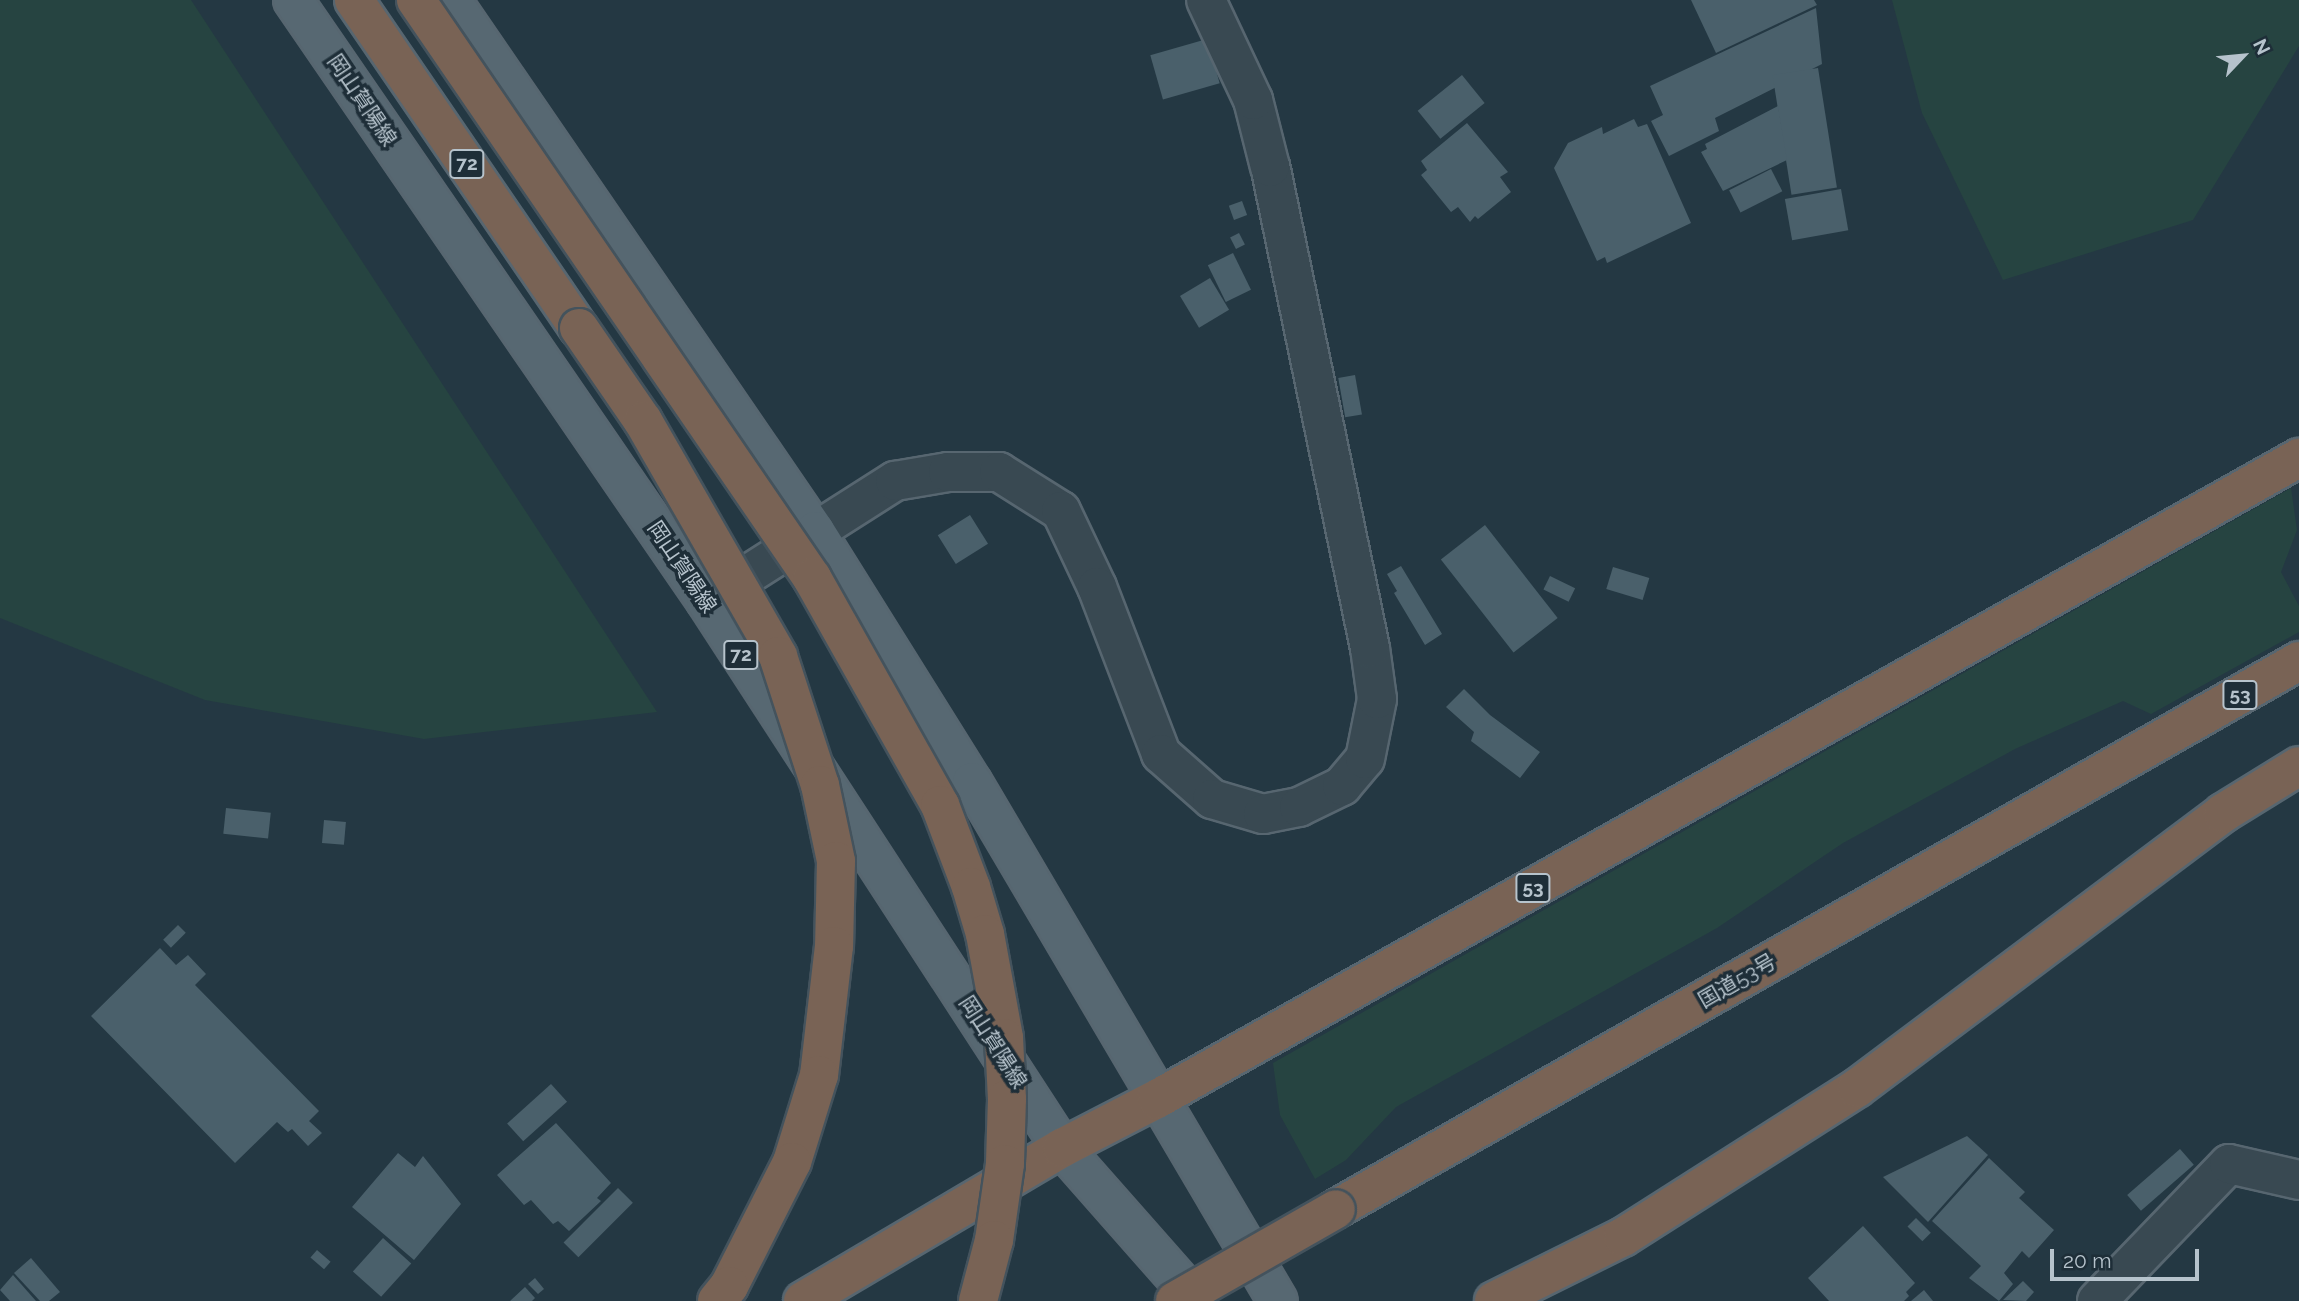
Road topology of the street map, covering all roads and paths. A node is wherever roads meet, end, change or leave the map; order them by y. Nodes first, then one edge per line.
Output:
1 (293, 0) edge
2 (355, 0) edge
3 (416, 0) edge
4 (451, 0) edge
5 (1206, 0) edge
6 (2299, 458) edge
7 (815, 531) junction
8 (706, 601) junction
9 (2299, 661) edge
10 (2299, 766) edge
11 (1157, 1099) junction
12 (1062, 1148) junction
13 (2299, 1180) edge
14 (717, 1301) edge
15 (803, 1301) edge
16 (978, 1301) edge
17 (1175, 1301) edge
18 (1197, 1301) edge
19 (1278, 1301) edge
20 (1494, 1301) edge
21 (2097, 1301) edge

1 - 8 main road, 岡山賀陽線 / 72
2 - 14 highway, 72, bridge
3 - 16 highway, 72, bridge
4 - 7 main road
5 - 7 street
6 - 11 highway, 53
7 - 8 street
7 - 11 main road
8 - 12 main road, 岡山賀陽線 / 72
9 - 17 highway, 国道53号 / 53, bridge
10 - 20 highway
11 - 12 highway, 53
11 - 19 main road
12 - 15 highway, 53
12 - 18 main road, 岡山賀陽線 / 72
13 - 21 street

